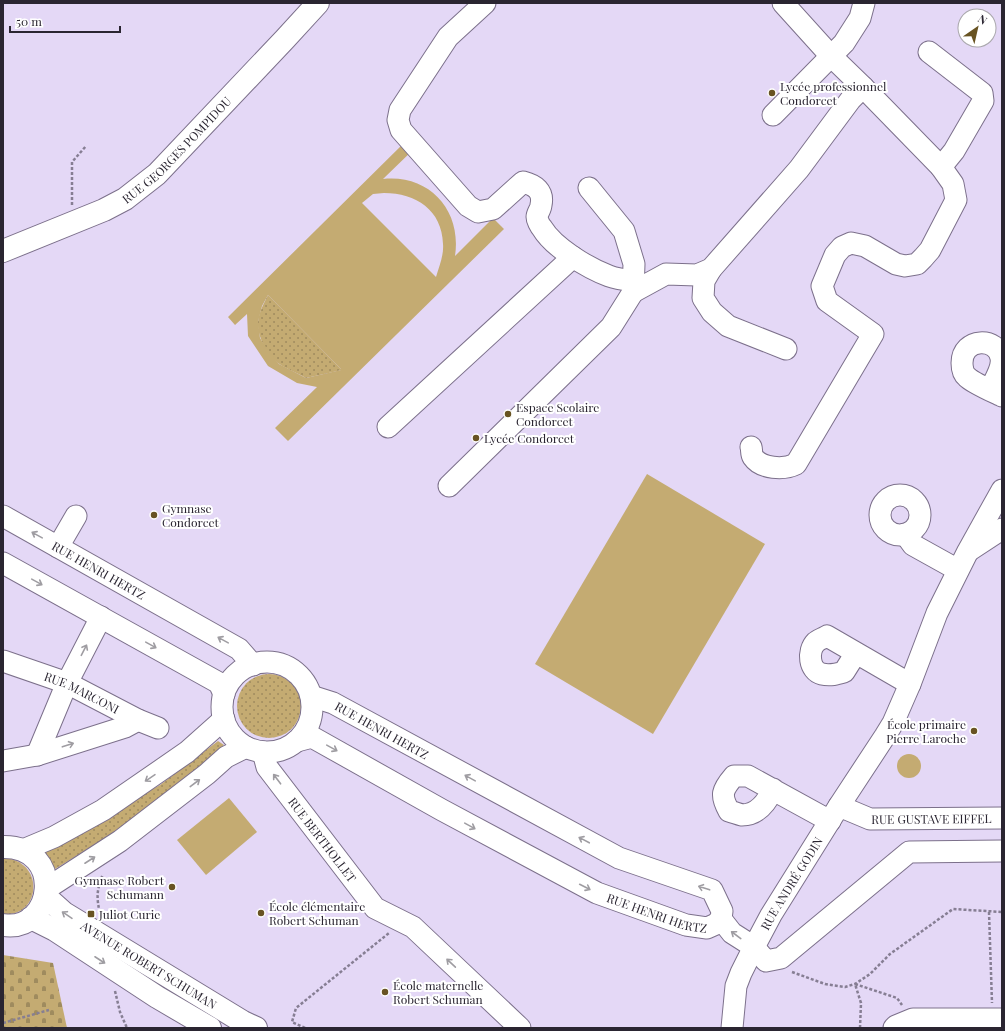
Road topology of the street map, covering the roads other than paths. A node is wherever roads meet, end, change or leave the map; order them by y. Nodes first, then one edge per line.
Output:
1 (303, 3) edge
2 (318, 3) edge
3 (485, 3) edge
4 (783, 3) edge
5 (864, 3) edge
6 (299, 24) junction
7 (929, 52) dead end
8 (830, 55) junction
9 (863, 87) junction
10 (773, 115) dead end
11 (942, 167) junction
12 (589, 188) dead end
13 (3, 251) edge
14 (573, 257) junction
15 (711, 269) junction
16 (633, 287) junction
17 (786, 349) dead end
18 (388, 426) dead end
19 (751, 447) dead end
20 (449, 486) dead end
21 (1001, 496) edge
22 (3, 516) edge
23 (76, 516) dead end
24 (1002, 529) edge
25 (905, 534) dead end
26 (58, 547) junction
27 (968, 551) junction
28 (3, 563) edge
29 (958, 570) junction
30 (101, 617) junction
31 (856, 653) dead end
32 (3, 661) edge
33 (253, 665) junction
34 (67, 683) junction
35 (910, 684) junction
36 (224, 694) junction
37 (311, 696) junction
38 (224, 719) junction
39 (138, 720) junction
40 (158, 728) dead end
41 (297, 741) junction
42 (254, 750) junction
43 (37, 755) junction
44 (3, 761) edge
45 (773, 789) dead end
46 (834, 813) junction
47 (1002, 818) edge
48 (13, 849) edge
49 (1002, 851) edge
50 (46, 893) junction
51 (31, 918) junction
52 (721, 919) junction
53 (3, 925) edge
54 (754, 947) junction
55 (997, 1019) edge
56 (209, 1028) edge
57 (256, 1028) edge
58 (520, 1028) edge
59 (732, 1028) edge
60 (894, 1028) edge

1 - 6 street
2 - 6 main road, RUE GEORGES POMPIDOU
3 - 14 street
4 - 8 street
5 - 8 street
6 - 13 main road, RUE GEORGES POMPIDOU
7 - 11 street
8 - 9 street
8 - 10 street
9 - 11 street
9 - 15 street
11 - 19 street
12 - 16 street
14 - 16 street
14 - 18 street
15 - 16 street
15 - 17 street
16 - 20 street
21 - 27 street, RUE ANDRÉ GODIN
26 -> 22 street, RUE HENRI HERTZ
23 - 26 street
24 - 27 street
25 - 29 street
33 -> 26 street, RUE HENRI HERTZ
27 - 29 street, RUE ANDRÉ GODIN
28 -> 30 street
29 - 35 street, RUE ANDRÉ GODIN
34 -> 30 street
30 -> 36 street
31 - 35 street
32 - 34 street, RUE MARCONI
33 - 36 street
33 - 37 street
34 - 39 street, RUE MARCONI
34 - 43 street
35 - 46 street, RUE ANDRÉ GODIN
36 - 38 street
37 - 41 street
52 -> 37 street, RUE HENRI HERTZ
38 - 42 street
38 -> 48 street
39 - 40 street, RUE MARCONI
43 -> 39 street
41 - 42 street
41 -> 52 street, RUE HENRI HERTZ
50 -> 42 street
58 -> 42 street, RUE BERTHOLLET
43 - 44 street
45 - 46 street
46 - 47 street, RUE GUSTAVE EIFFEL
46 - 54 street, RUE ANDRÉ GODIN
48 - 50 main road
49 - 54 street
50 - 51 main road
57 -> 50 main road, AVENUE ROBERT SCHUMAN
51 - 53 main road
51 -> 56 main road, AVENUE ROBERT SCHUMAN
54 -> 52 street
54 - 59 street, RUE ANDRÉ GODIN
55 - 60 street

